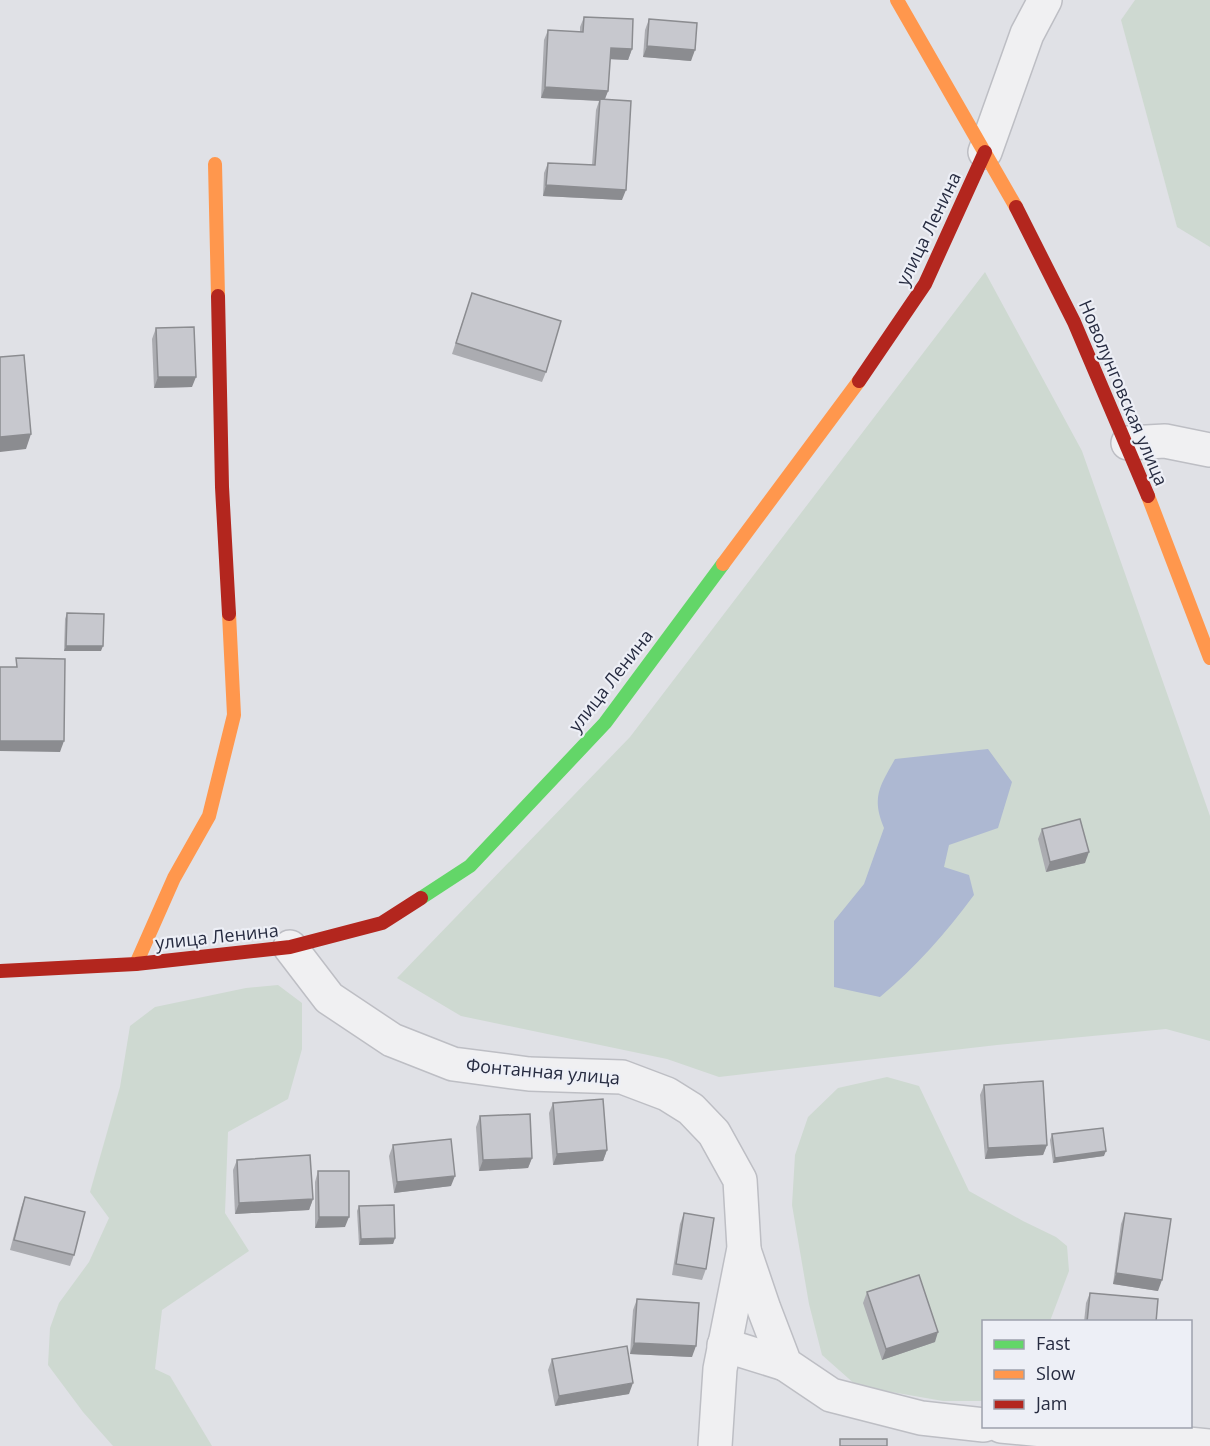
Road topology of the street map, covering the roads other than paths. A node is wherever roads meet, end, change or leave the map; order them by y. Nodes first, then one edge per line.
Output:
1 (897, 0) edge
2 (1045, 0) edge
3 (985, 152) junction
4 (215, 164) dead end
5 (1128, 443) junction
6 (1210, 450) edge
7 (1210, 658) edge
8 (290, 947) junction
9 (136, 964) junction
10 (0, 971) edge
11 (744, 1248) junction
12 (724, 1345) junction
13 (785, 1364) junction
14 (982, 1425) edge
15 (1022, 1428) edge
16 (715, 1446) edge
17 (1210, 1446) edge

1 - 3 street, Новолунговская улица
2 - 3 street
3 - 5 street, Новолунговская улица
3 - 8 street, улица Ленина
4 - 9 street
5 - 6 street
5 - 7 street, Новолунговская улица
8 - 9 street, улица Ленина
8 - 11 street, Фонтанная улица
9 - 10 street, улица Ленина
11 - 12 street, Фонтанная улица
11 - 13 street
12 - 13 street
12 - 16 street, Фонтанная улица
13 - 14 street
15 - 17 street

